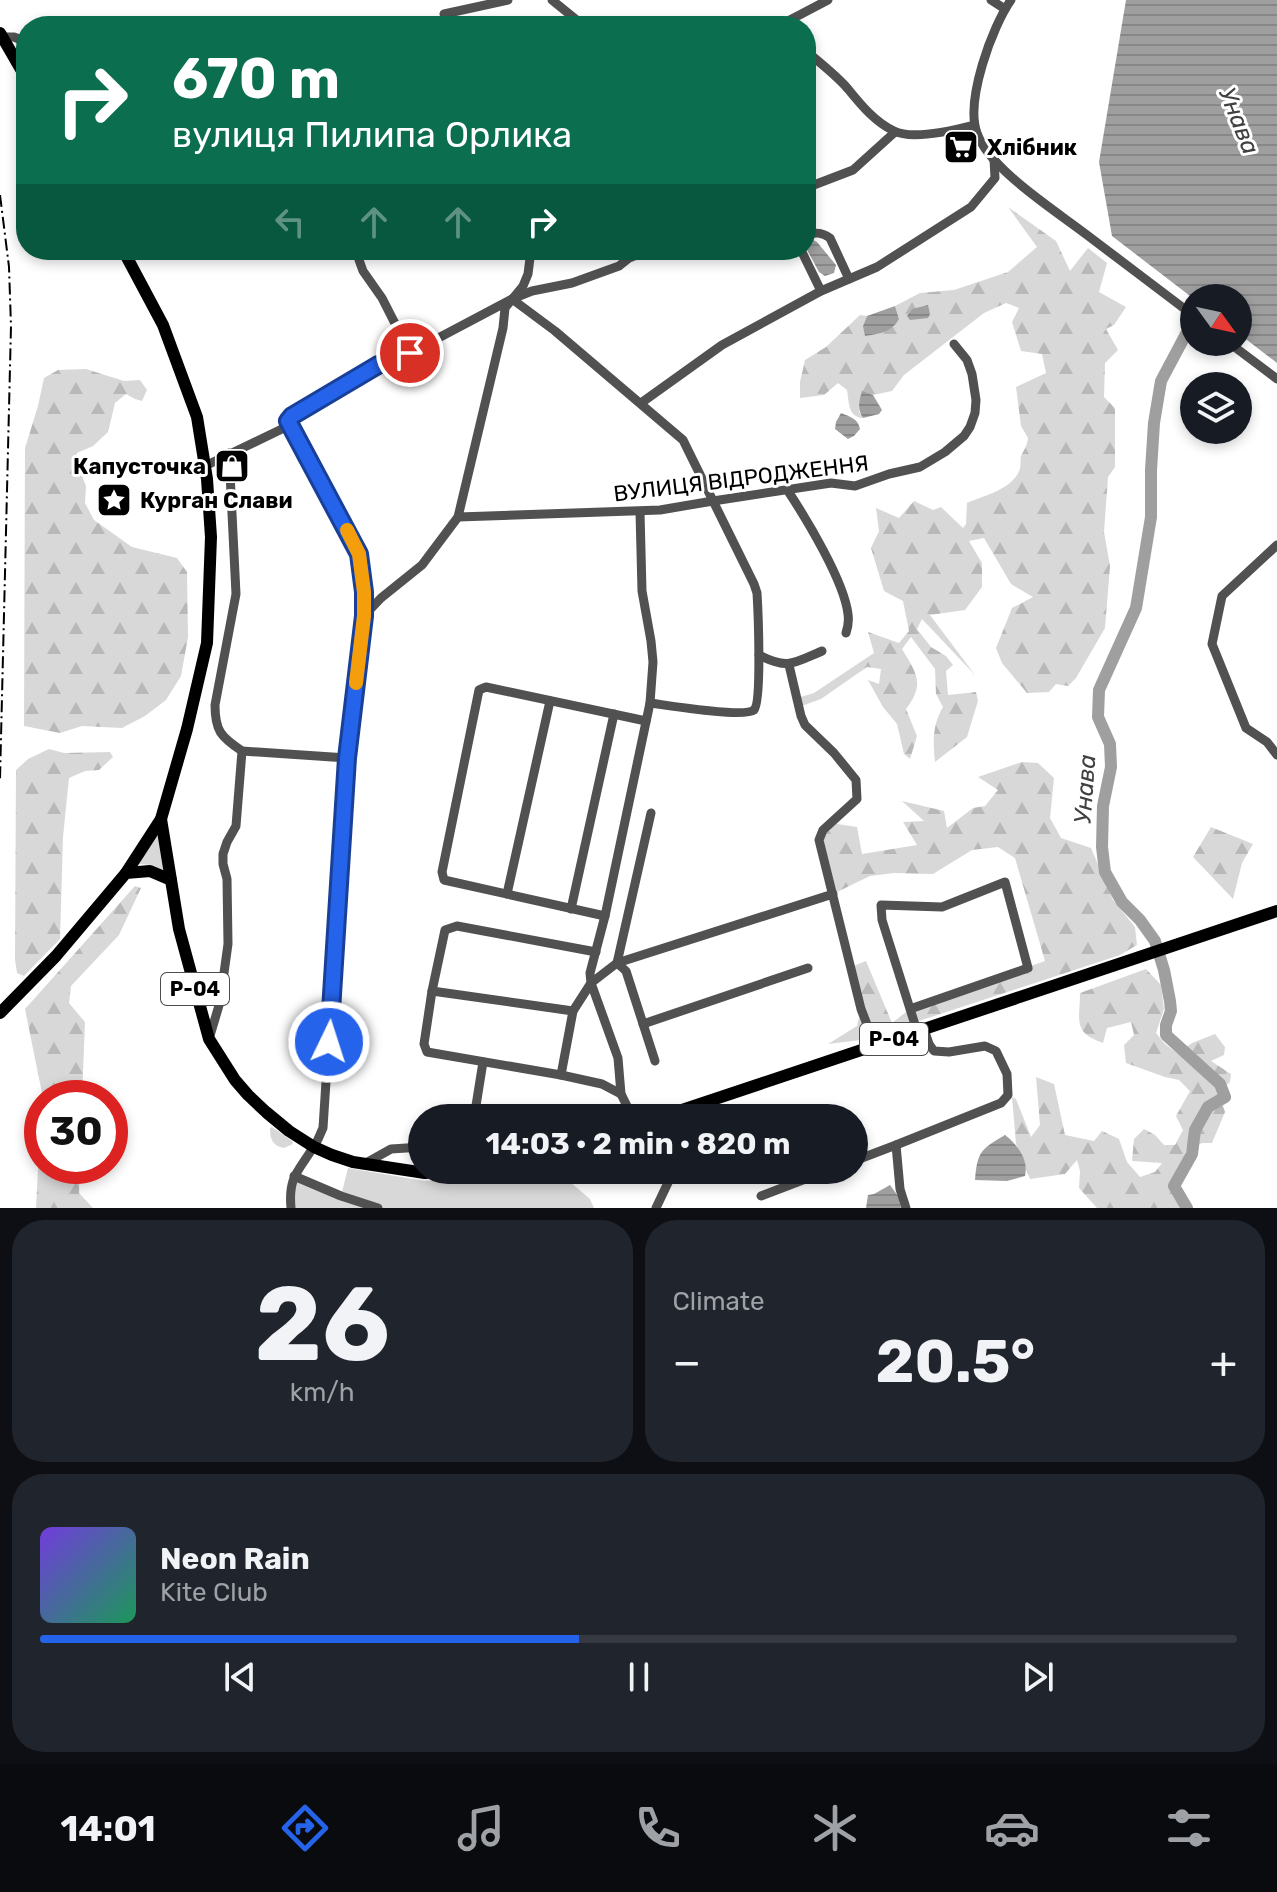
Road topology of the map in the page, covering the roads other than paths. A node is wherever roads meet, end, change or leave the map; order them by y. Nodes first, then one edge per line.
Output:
1 (508, 0) edge
2 (552, 0) edge
3 (828, 0) edge
4 (991, 0) edge
5 (1011, 0) edge
6 (1005, 9) junction
7 (444, 14) dead end
8 (572, 16) edge
9 (798, 16) edge
10 (1, 35) edge
11 (816, 60) edge
12 (16, 61) edge
13 (974, 125) junction
14 (895, 132) junction
15 (994, 159) junction
16 (816, 184) edge
17 (816, 232) edge
18 (128, 260) edge
19 (359, 260) edge
20 (530, 260) edge
21 (626, 260) edge
22 (806, 260) edge
23 (849, 279) junction
24 (821, 291) junction
25 (512, 299) junction
26 (1180, 305) edge
27 (954, 344) dead end
28 (410, 353) junction
29 (1247, 356) edge
30 (1277, 379) edge
31 (641, 403) junction
32 (288, 421) junction
33 (229, 453) junction
34 (205, 466) junction
35 (788, 491) junction
36 (713, 501) junction
37 (640, 512) junction
38 (458, 517) junction
39 (1277, 545) edge
40 (364, 592) junction
41 (381, 598) junction
42 (364, 616) junction
43 (846, 633) dead end
44 (822, 651) dead end
45 (759, 655) junction
46 (789, 665) junction
47 (550, 701) junction
48 (650, 703) junction
49 (614, 714) junction
50 (646, 719) junction
51 (242, 751) junction
52 (1277, 755) edge
53 (347, 758) junction
54 (651, 813) dead end
55 (161, 819) junction
56 (126, 873) junction
57 (171, 880) junction
58 (507, 894) junction
59 (833, 894) junction
60 (571, 909) junction
61 (1277, 911) edge
62 (605, 916) junction
63 (596, 952) junction
64 (617, 963) junction
65 (808, 968) dead end
66 (591, 983) junction
67 (432, 991) junction
68 (910, 1009) junction
69 (573, 1011) junction
70 (0, 1013) edge
71 (643, 1024) junction
72 (921, 1030) junction
73 (209, 1039) junction
74 (875, 1045) junction
75 (655, 1061) dead end
76 (483, 1062) junction
77 (561, 1075) junction
78 (621, 1094) junction
79 (476, 1104) edge
80 (626, 1104) edge
81 (700, 1104) edge
82 (896, 1145) junction
83 (314, 1147) junction
84 (408, 1148) edge
85 (868, 1156) edge
86 (366, 1163) junction
87 (408, 1170) edge
88 (294, 1176) junction
89 (667, 1184) edge
90 (792, 1184) edge
91 (761, 1196) dead end
92 (291, 1208) edge
93 (378, 1208) edge
94 (656, 1208) edge
95 (906, 1208) edge

1 - 7 street
2 - 8 street
3 - 9 street
4 - 6 street
5 - 6 street
6 - 13 street
10 - 12 main road
11 - 14 street
13 - 14 street
13 - 15 street
14 - 16 street
15 - 23 street
15 - 26 street
17 - 23 street
18 - 34 main road
19 - 28 street
20 - 25 street
21 - 25 street
22 - 24 street
23 - 24 street
24 - 31 street
25 - 28 street
25 - 31 street
25 - 38 street
27 - 35 street, ВУЛИЦЯ ВІДРОДЖЕННЯ
28 - 32 street
29 - 30 street
31 - 36 street
32 - 33 street
32 - 40 street
33 - 34 street
33 - 51 street
34 - 55 main road
35 - 36 street, ВУЛИЦЯ ВІДРОДЖЕННЯ
35 - 43 street
36 - 37 street, ВУЛИЦЯ ВІДРОДЖЕННЯ
36 - 45 street
37 - 38 street, ВУЛИЦЯ ВІДРОДЖЕННЯ
37 - 48 street
38 - 41 street
39 - 52 street
40 - 41 street
40 - 42 street
41 - 42 street
42 - 53 street
44 - 46 street
45 - 46 street
45 - 48 street
46 - 59 street
47 - 49 street
47 - 58 street
47 - 58 street
48 - 50 street
49 - 50 street
49 - 60 street
50 - 62 street
51 - 53 street
51 - 73 street
53 - 83 street
54 - 64 street
55 - 56 main road
55 - 57 main road
56 - 57 main road
56 - 70 main road
57 - 73 main road, Р-04
58 - 60 street
59 - 64 street
59 - 74 street
60 - 62 street
61 - 72 main road, Р-04
62 - 63 street
63 - 66 street
63 - 67 street
64 - 66 street
64 - 71 street
65 - 71 street
66 - 69 street
66 - 78 street
67 - 69 street
67 - 76 street
68 - 68 street
68 - 72 street
69 - 77 street
71 - 75 street
72 - 74 main road, Р-04
72 - 82 street
73 - 83 main road, Р-04
74 - 81 main road, Р-04
76 - 77 street
76 - 79 street
77 - 78 street
78 - 80 street
82 - 85 street
82 - 95 street
83 - 86 main road, Р-04
83 - 88 street
84 - 86 street
86 - 87 main road, Р-04
88 - 92 street
88 - 93 street
89 - 94 street
90 - 91 street

